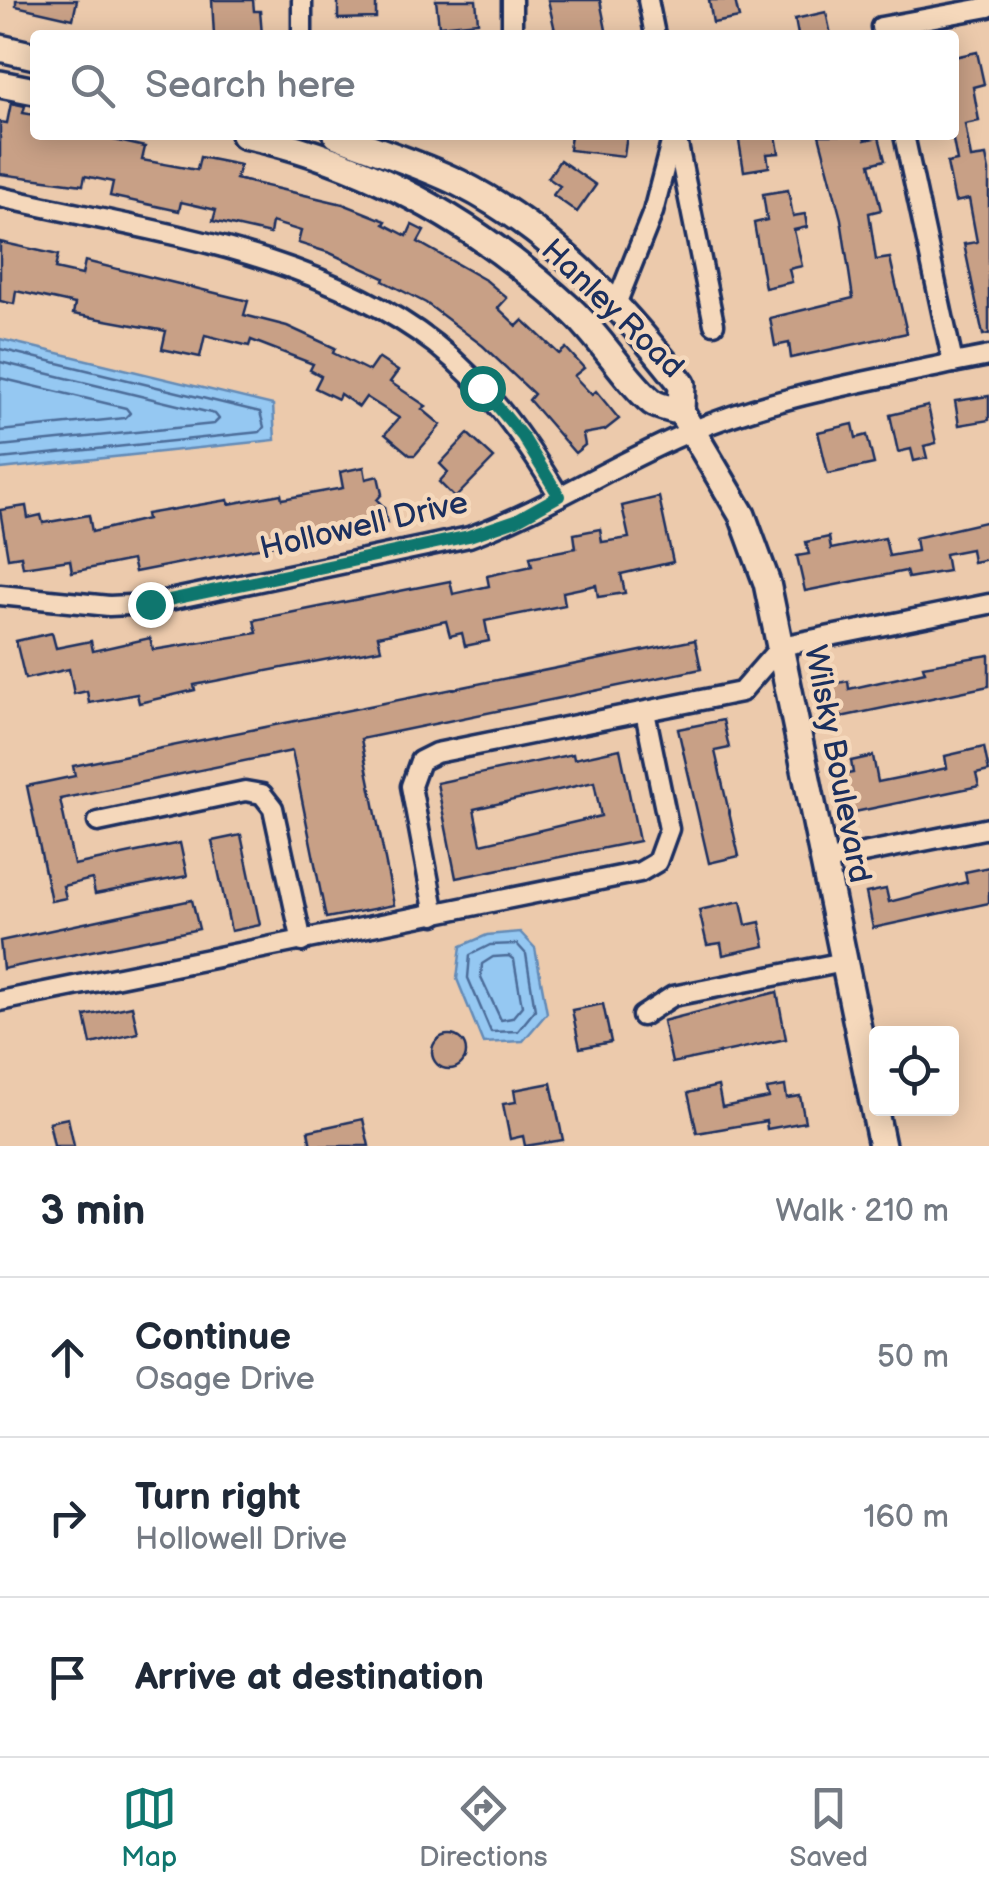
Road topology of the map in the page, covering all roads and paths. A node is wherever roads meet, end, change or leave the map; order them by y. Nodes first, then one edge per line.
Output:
1 (302, 0) edge
2 (512, 0) edge
3 (648, 0) edge
4 (989, 7) edge
5 (302, 30) edge
6 (512, 30) edge
7 (654, 30) edge
8 (882, 30) edge
9 (0, 48) edge
10 (30, 55) edge
11 (0, 84) edge
12 (30, 90) edge
13 (284, 140) edge
14 (350, 140) edge
15 (673, 140) edge
16 (675, 140) edge
17 (905, 140) edge
18 (0, 196) edge
19 (617, 302) junction
20 (714, 324) dead end
21 (989, 356) edge
22 (953, 363) junction
23 (687, 421) junction
24 (559, 496) junction
25 (0, 596) edge
26 (989, 604) edge
27 (781, 646) junction
28 (645, 712) junction
29 (98, 822) dead end
30 (989, 828) edge
31 (824, 861) junction
32 (435, 914) junction
33 (302, 942) junction
34 (844, 962) junction
35 (0, 1001) edge
36 (642, 1016) dead end
37 (880, 1146) edge

1 - 5 street
2 - 6 street
3 - 7 street
4 - 8 street
9 - 10 main road
11 - 12 main road
13 - 23 main road, Hanley Road
14 - 19 main road, Hanley Road
15 - 19 street
16 - 20 street
17 - 22 street
18 - 24 street
19 - 23 main road, Hanley Road
21 - 22 street, Hollowell Drive
22 - 23 street, Hollowell Drive
23 - 24 street, Hollowell Drive
23 - 27 main road, Wilsky Boulevard
24 - 25 street, Hollowell Drive
26 - 27 street
27 - 28 street
27 - 31 main road, Wilsky Boulevard
28 - 32 street
28 - 32 street
29 - 33 street
30 - 31 street
31 - 34 main road, Wilsky Boulevard
32 - 33 street
33 - 35 street
34 - 36 street
34 - 37 main road, Wilsky Boulevard

